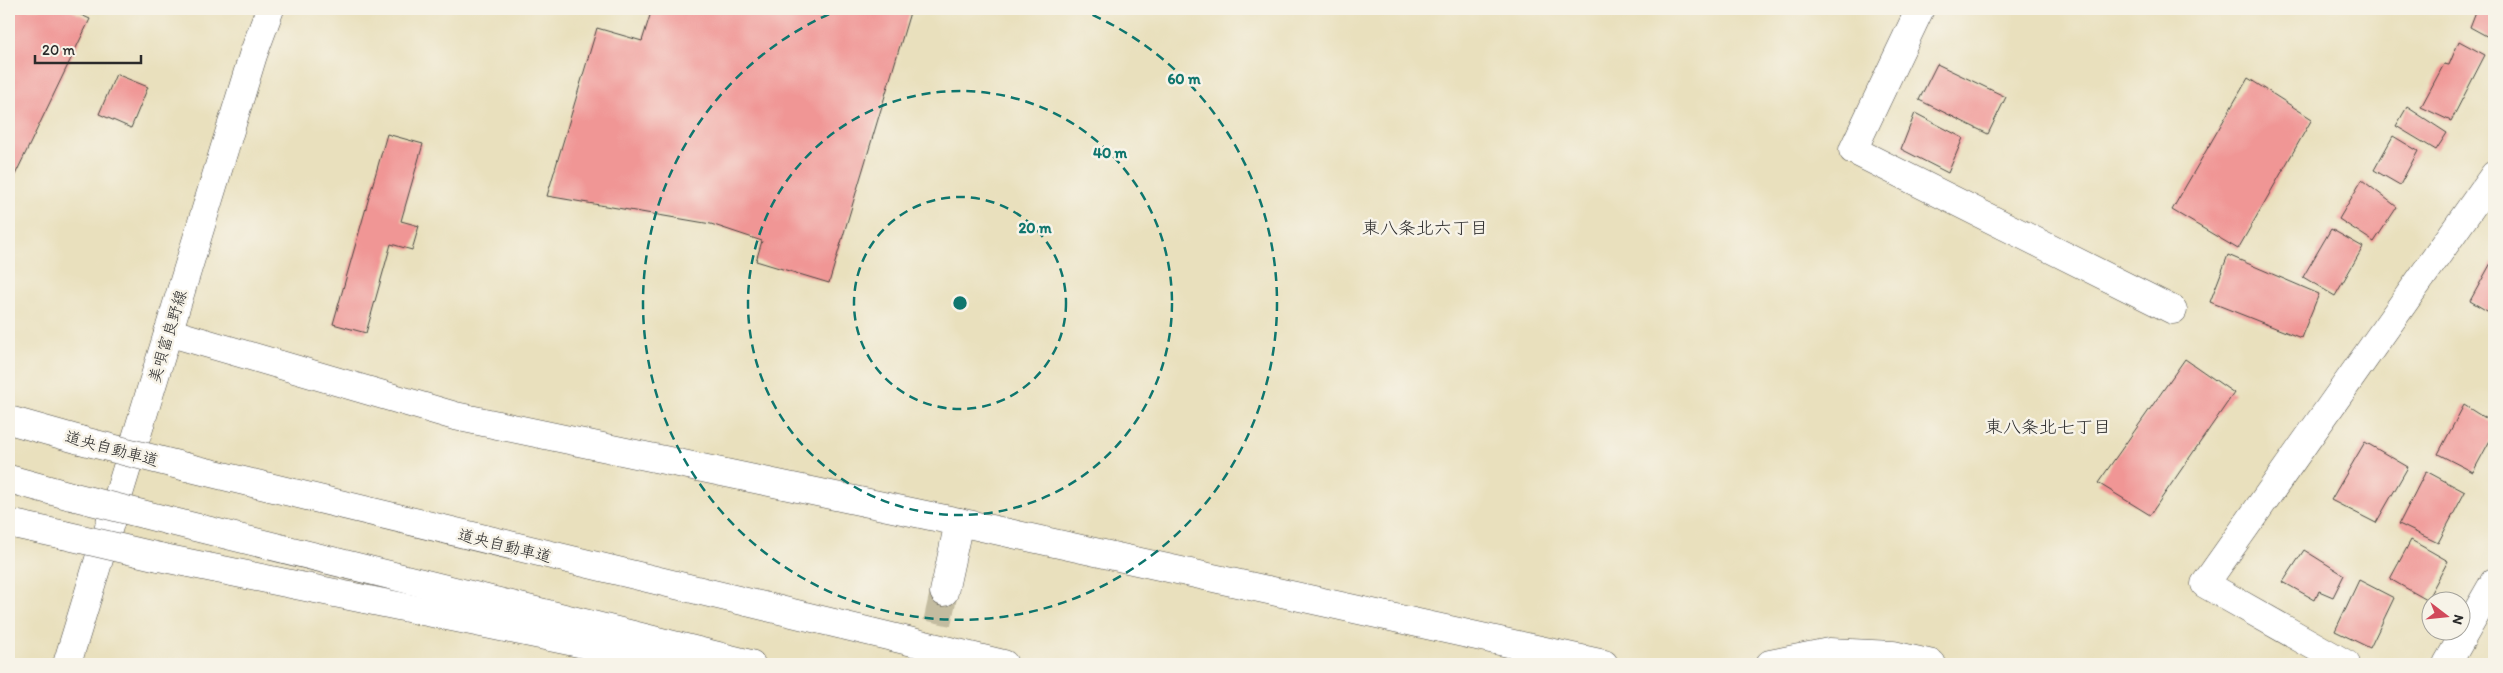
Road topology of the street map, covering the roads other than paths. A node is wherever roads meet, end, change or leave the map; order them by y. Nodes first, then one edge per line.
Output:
1 (270, 9) edge
2 (1920, 9) edge
3 (2494, 175) edge
4 (2173, 310) dead end
5 (168, 332) junction
6 (9, 420) edge
7 (9, 479) edge
8 (959, 522) junction
9 (9, 524) edge
10 (2494, 582) edge
11 (944, 592) tunnel mouth
12 (67, 664) edge
13 (693, 664) edge
14 (751, 664) edge
15 (1004, 664) edge
16 (1604, 664) edge
17 (1770, 664) edge
18 (1932, 664) edge
19 (2346, 664) edge
20 (2447, 664) edge

1 - 5 main road, 美唄富良野線
2 - 4 main road
3 - 19 main road
5 - 8 main road
5 - 12 main road, 美唄富良野線
6 - 15 main road, 道央自動車道, bridge
7 - 14 main road, bridge
8 - 11 main road
8 - 16 main road
9 - 13 main road, bridge
10 - 20 main road
17 - 18 main road

